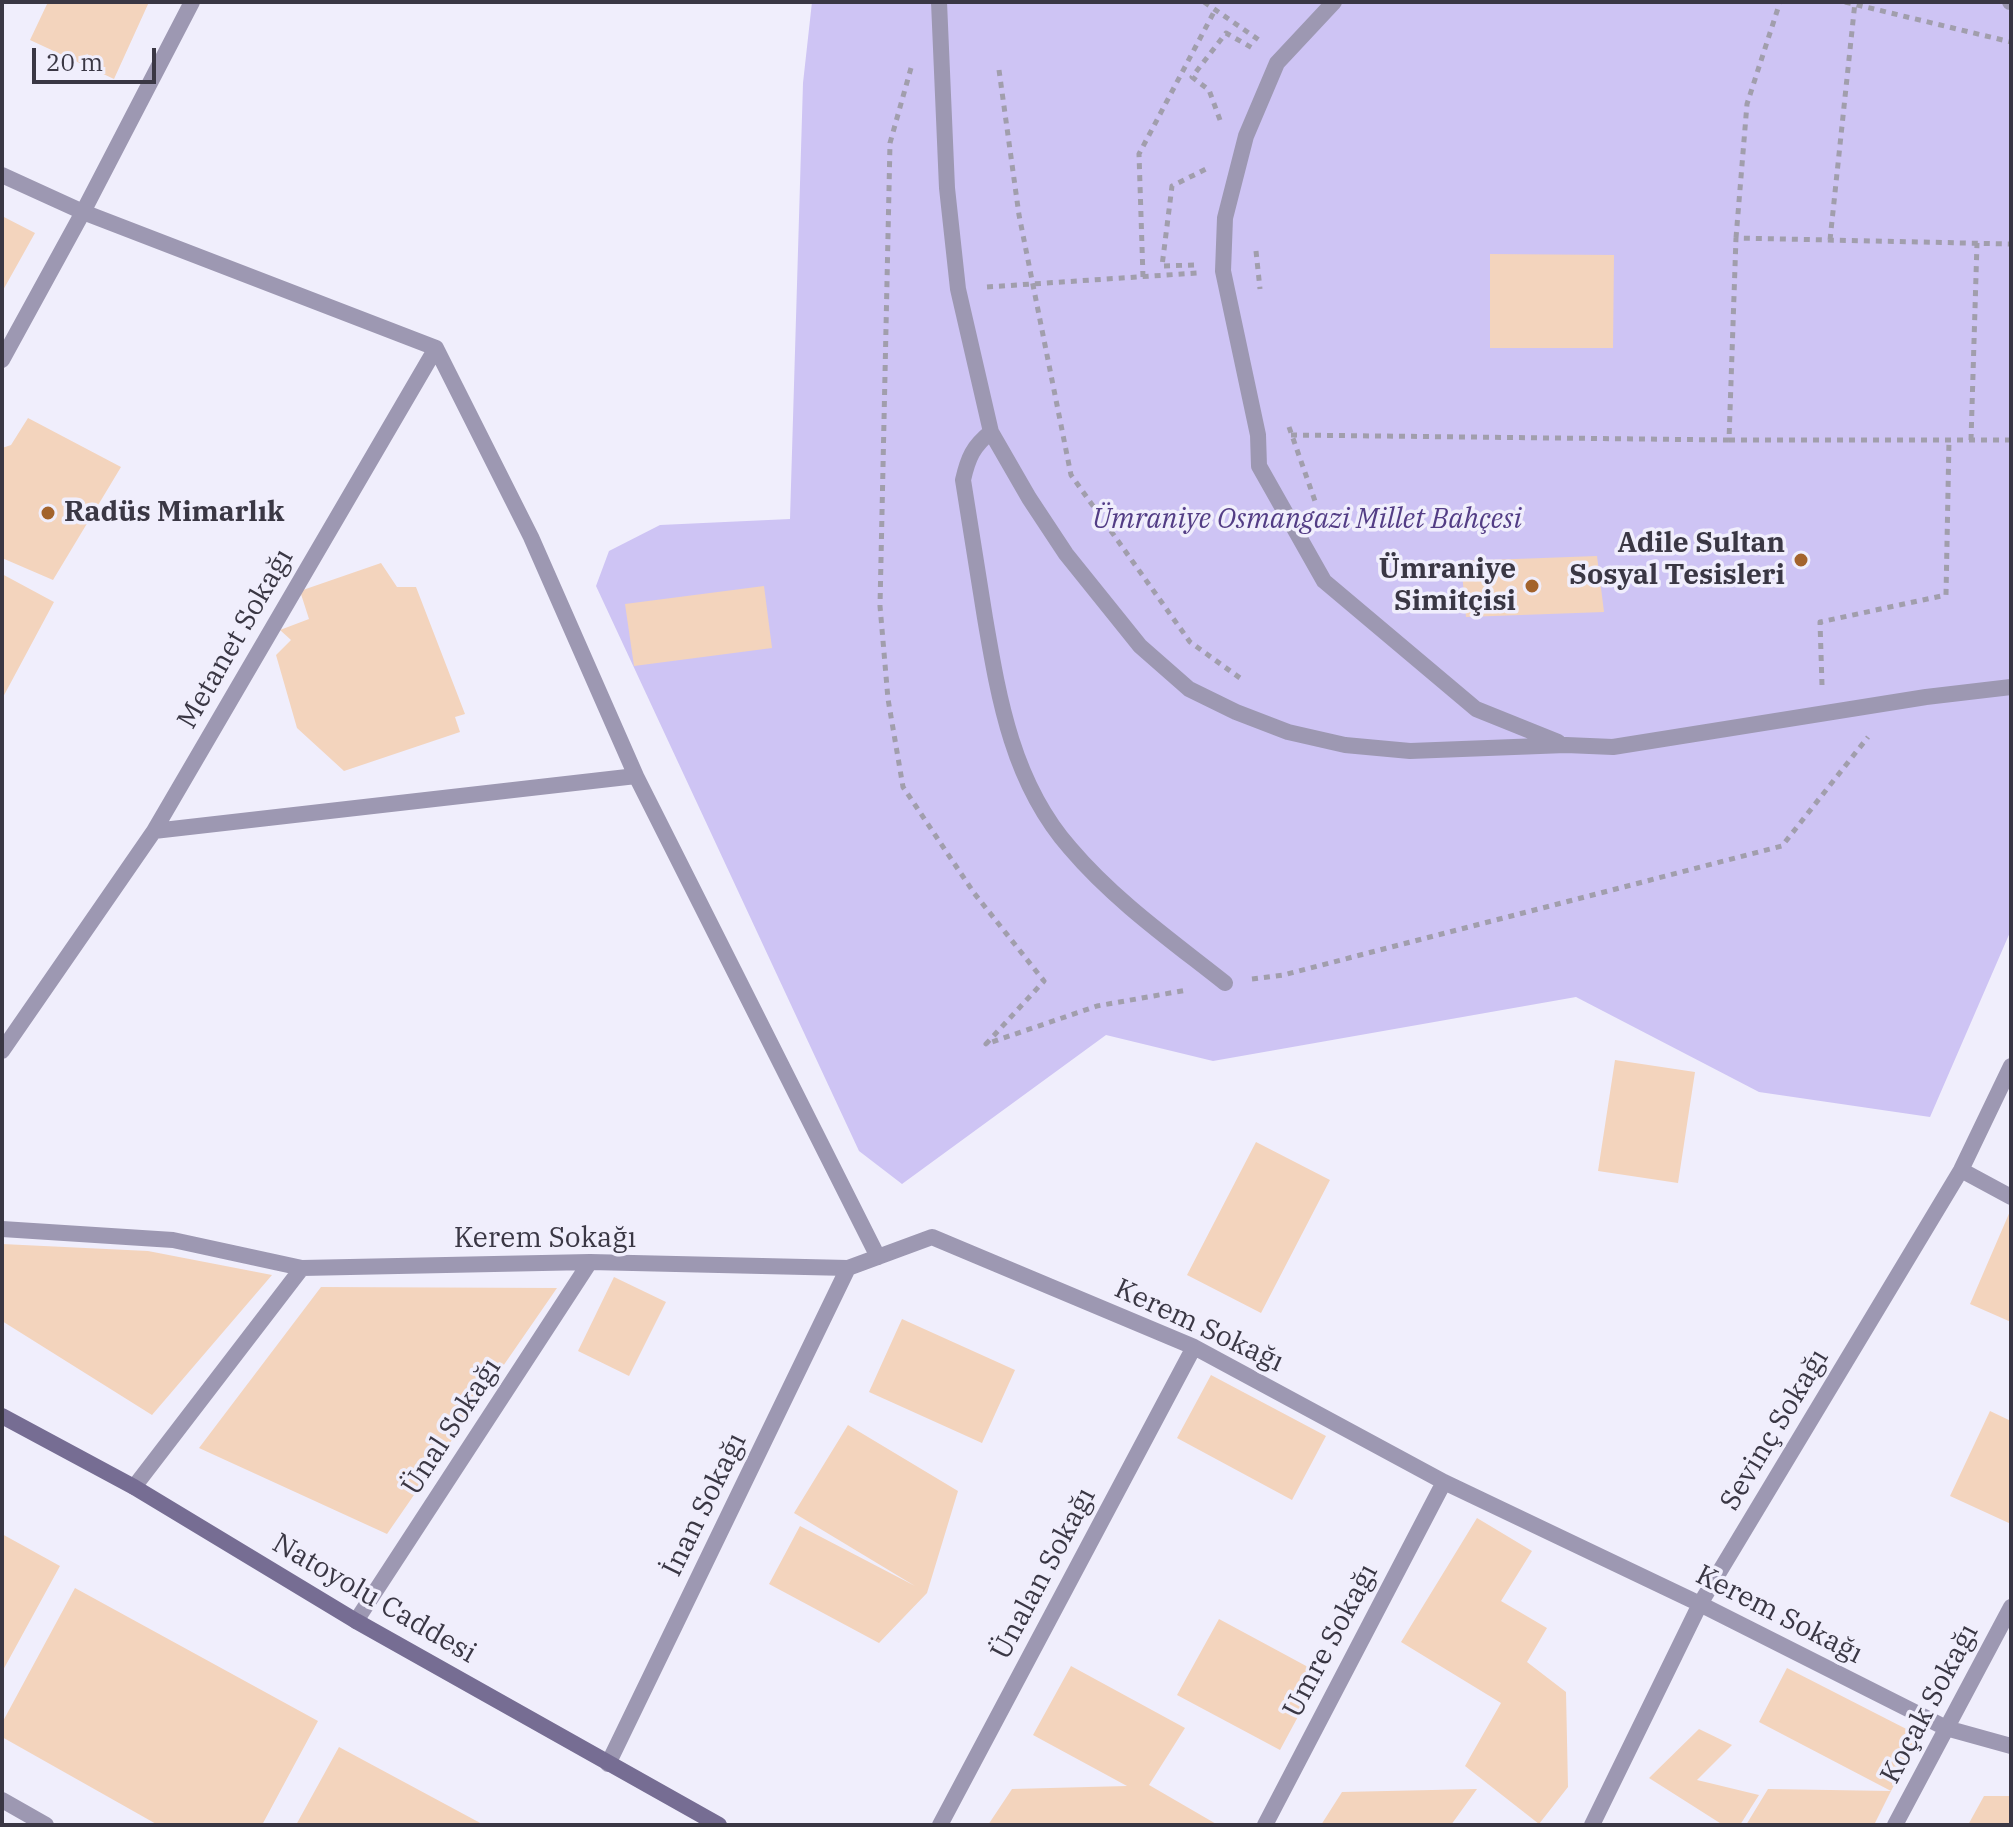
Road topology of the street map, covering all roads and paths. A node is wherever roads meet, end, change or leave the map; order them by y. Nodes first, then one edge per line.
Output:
1 (192, 2) edge
2 (939, 2) edge
3 (1204, 2) edge
4 (1334, 2) edge
5 (1780, 2) edge
6 (1845, 2) edge
7 (1855, 3) edge
8 (2011, 42) edge
9 (999, 70) dead end
10 (2, 175) edge
11 (83, 212) junction
12 (1736, 238) junction
13 (1830, 240) junction
14 (1977, 243) junction
15 (2011, 244) edge
16 (1256, 247) dead end
17 (1033, 285) junction
18 (958, 289) junction
19 (1261, 298) dead end
20 (436, 348) junction
21 (2, 360) edge
22 (1287, 422) dead end
23 (991, 432) junction
24 (1258, 435) junction
25 (1292, 435) junction
26 (1729, 440) junction
27 (1949, 440) junction
28 (1971, 440) junction
29 (2011, 440) edge
30 (1318, 508) dead end
31 (1241, 679) dead end
32 (2011, 687) edge
33 (1896, 701) junction
34 (1822, 713) junction
35 (1566, 745) junction
36 (636, 776) junction
37 (154, 831) junction
38 (1283, 975) dead end
39 (1225, 983) dead end
40 (2, 1051) edge
41 (2011, 1066) edge
42 (1961, 1170) junction
43 (2011, 1197) edge
44 (2, 1229) edge
45 (878, 1257) junction
46 (590, 1262) junction
47 (302, 1268) junction
48 (848, 1268) junction
49 (1194, 1347) junction
50 (2, 1416) edge
51 (1444, 1482) junction
52 (134, 1487) junction
53 (1700, 1604) junction
54 (2011, 1607) edge
55 (356, 1621) junction
56 (1946, 1728) junction
57 (2011, 1746) edge
58 (608, 1764) junction
59 (2, 1800) edge
60 (46, 1825) edge
61 (719, 1825) edge
62 (940, 1825) edge
63 (1265, 1825) edge
64 (1592, 1825) edge
65 (1895, 1825) edge

1 - 11 street
2 - 18 street
3 - 17 path
4 - 24 street
5 - 12 path
6 - 7 path
7 - 8 path
7 - 13 path
9 - 17 path
10 - 11 street
11 - 20 street
11 - 21 street
12 - 13 path
12 - 26 path
13 - 14 path
14 - 15 path
14 - 28 path
16 - 19 path
17 - 18 path
17 - 31 path
18 - 23 street
20 - 36 street
20 - 37 street, Metanet Sokağı
22 - 25 path
23 - 35 street
23 - 39 street
24 - 25 path
24 - 35 street
25 - 26 path
25 - 30 path
26 - 27 path
27 - 28 path
27 - 34 path
28 - 29 path
32 - 33 street
33 - 34 street
33 - 38 path
34 - 35 street
36 - 37 street
36 - 45 street
37 - 40 street, Metanet Sokağı
41 - 42 street, Sevinç Sokağı
42 - 43 street
42 - 53 street, Sevinç Sokağı
44 - 47 street, Kerem Sokağı
45 - 48 street, Kerem Sokağı
45 - 49 street, Kerem Sokağı
46 - 47 street, Kerem Sokağı
46 - 48 street, Kerem Sokağı
46 - 55 street, Ünal Sokağı
47 - 52 street
48 - 58 street, İnan Sokağı
49 - 51 street, Kerem Sokağı
49 - 62 street, Ünalan Sokağı
50 - 52 main road, Natoyolu Caddesi
51 - 53 street, Kerem Sokağı
51 - 63 street, Umre Sokağı
52 - 55 main road, Natoyolu Caddesi
53 - 56 street, Kerem Sokağı
53 - 64 street, Sevinç Sokağı
54 - 56 street, Koçak Sokağı
55 - 58 main road, Natoyolu Caddesi
56 - 57 street, Kerem Sokağı
56 - 65 street, Koçak Sokağı
58 - 61 main road, Natoyolu Caddesi
59 - 60 street

